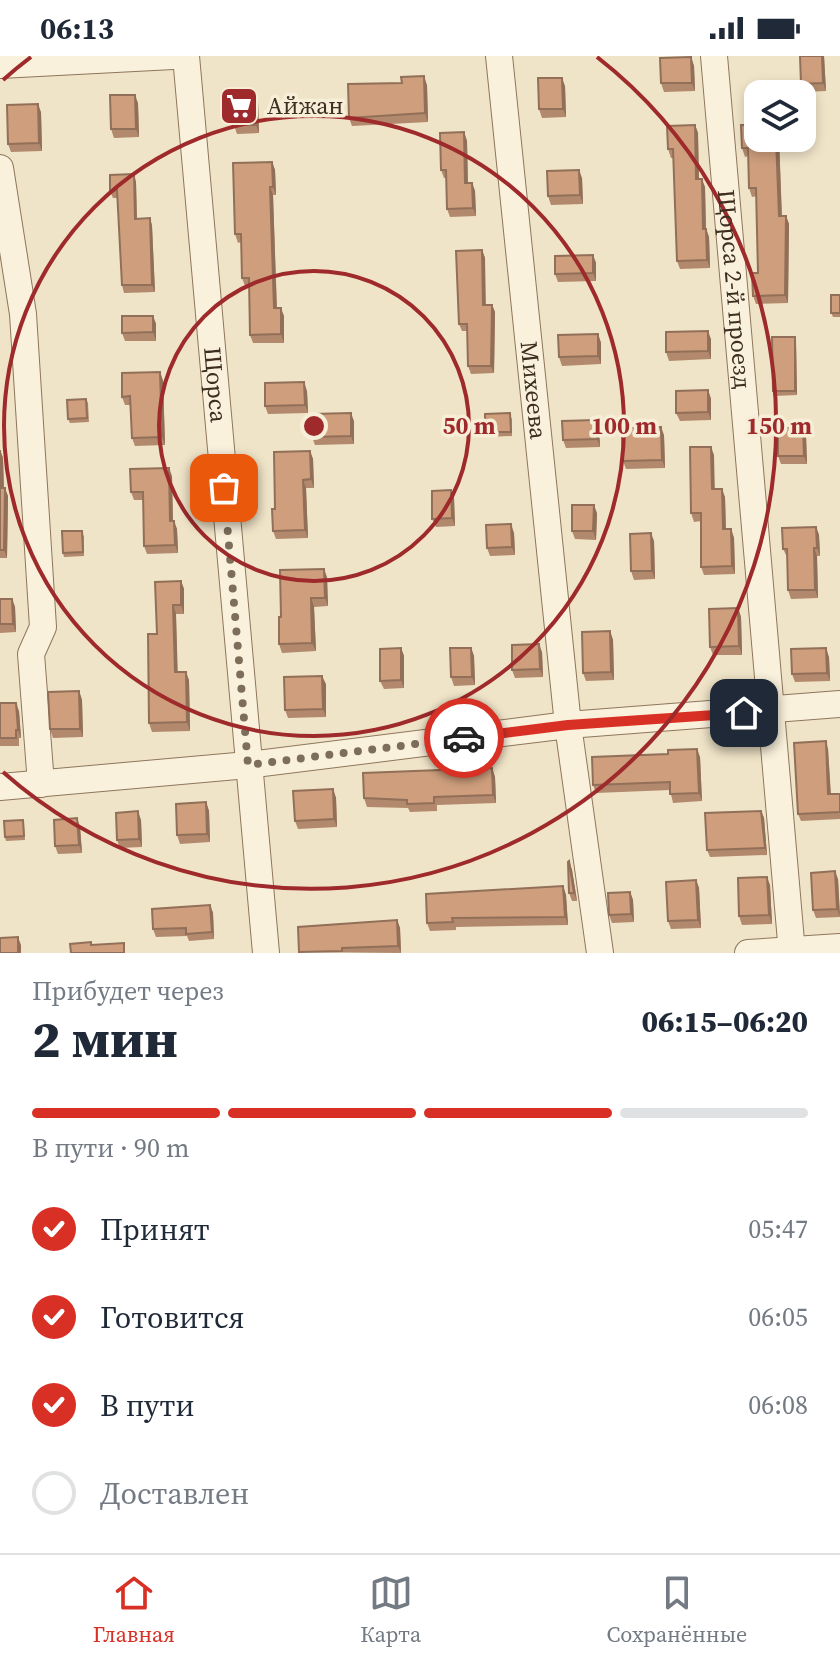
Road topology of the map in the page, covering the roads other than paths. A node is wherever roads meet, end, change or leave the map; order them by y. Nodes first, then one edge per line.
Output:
1 (173, 56) edge
2 (186, 56) edge
3 (499, 56) edge
4 (714, 56) edge
5 (0, 65) edge
6 (0, 168) edge
7 (840, 704) edge
8 (773, 711) junction
9 (568, 725) junction
10 (248, 765) junction
11 (41, 784) junction
12 (0, 787) edge
13 (840, 947) edge
14 (792, 951) edge
15 (266, 953) edge
16 (600, 953) edge
17 (748, 953) edge

1 - 5 street
2 - 10 street, Щорса
3 - 9 street, Михеева
4 - 8 street, Щорса 2-й проезд
6 - 11 street
7 - 8 street
8 - 9 street
8 - 14 street, Щорса 2-й проезд
9 - 10 street
9 - 16 street, Михеева
10 - 11 street
10 - 15 street, Щорса
11 - 12 street
13 - 14 street
14 - 17 street

